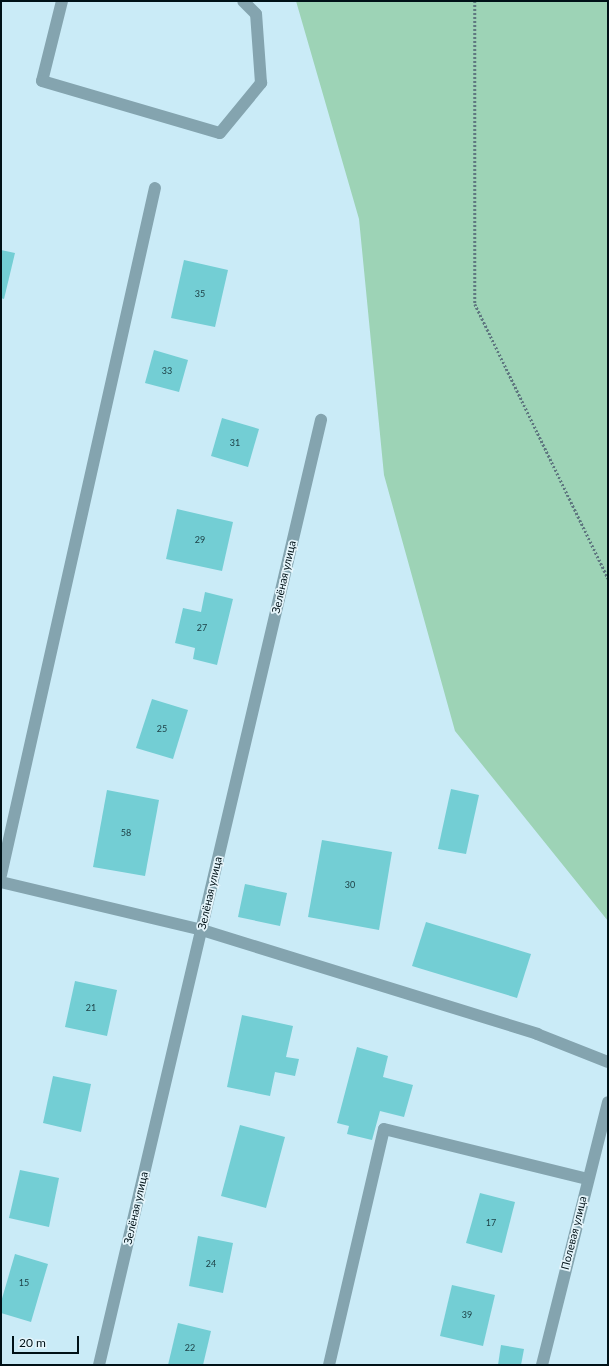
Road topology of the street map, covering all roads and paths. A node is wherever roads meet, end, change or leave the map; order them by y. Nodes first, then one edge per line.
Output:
1 (62, 1) edge
2 (243, 1) edge
3 (475, 1) edge
4 (155, 188) dead end
5 (321, 420) dead end
6 (608, 578) edge
7 (1, 875) edge
8 (1, 882) edge
9 (202, 930) junction
10 (608, 1062) edge
11 (608, 1102) edge
12 (588, 1179) junction
13 (99, 1365) edge
14 (329, 1365) edge
15 (542, 1365) edge

1 - 2 street
3 - 6 path
4 - 7 street
5 - 9 street, Зелёная улица
8 - 9 street
9 - 10 street
9 - 13 street, Зелёная улица
11 - 12 street, Полевая улица
12 - 14 street
12 - 15 street, Полевая улица

